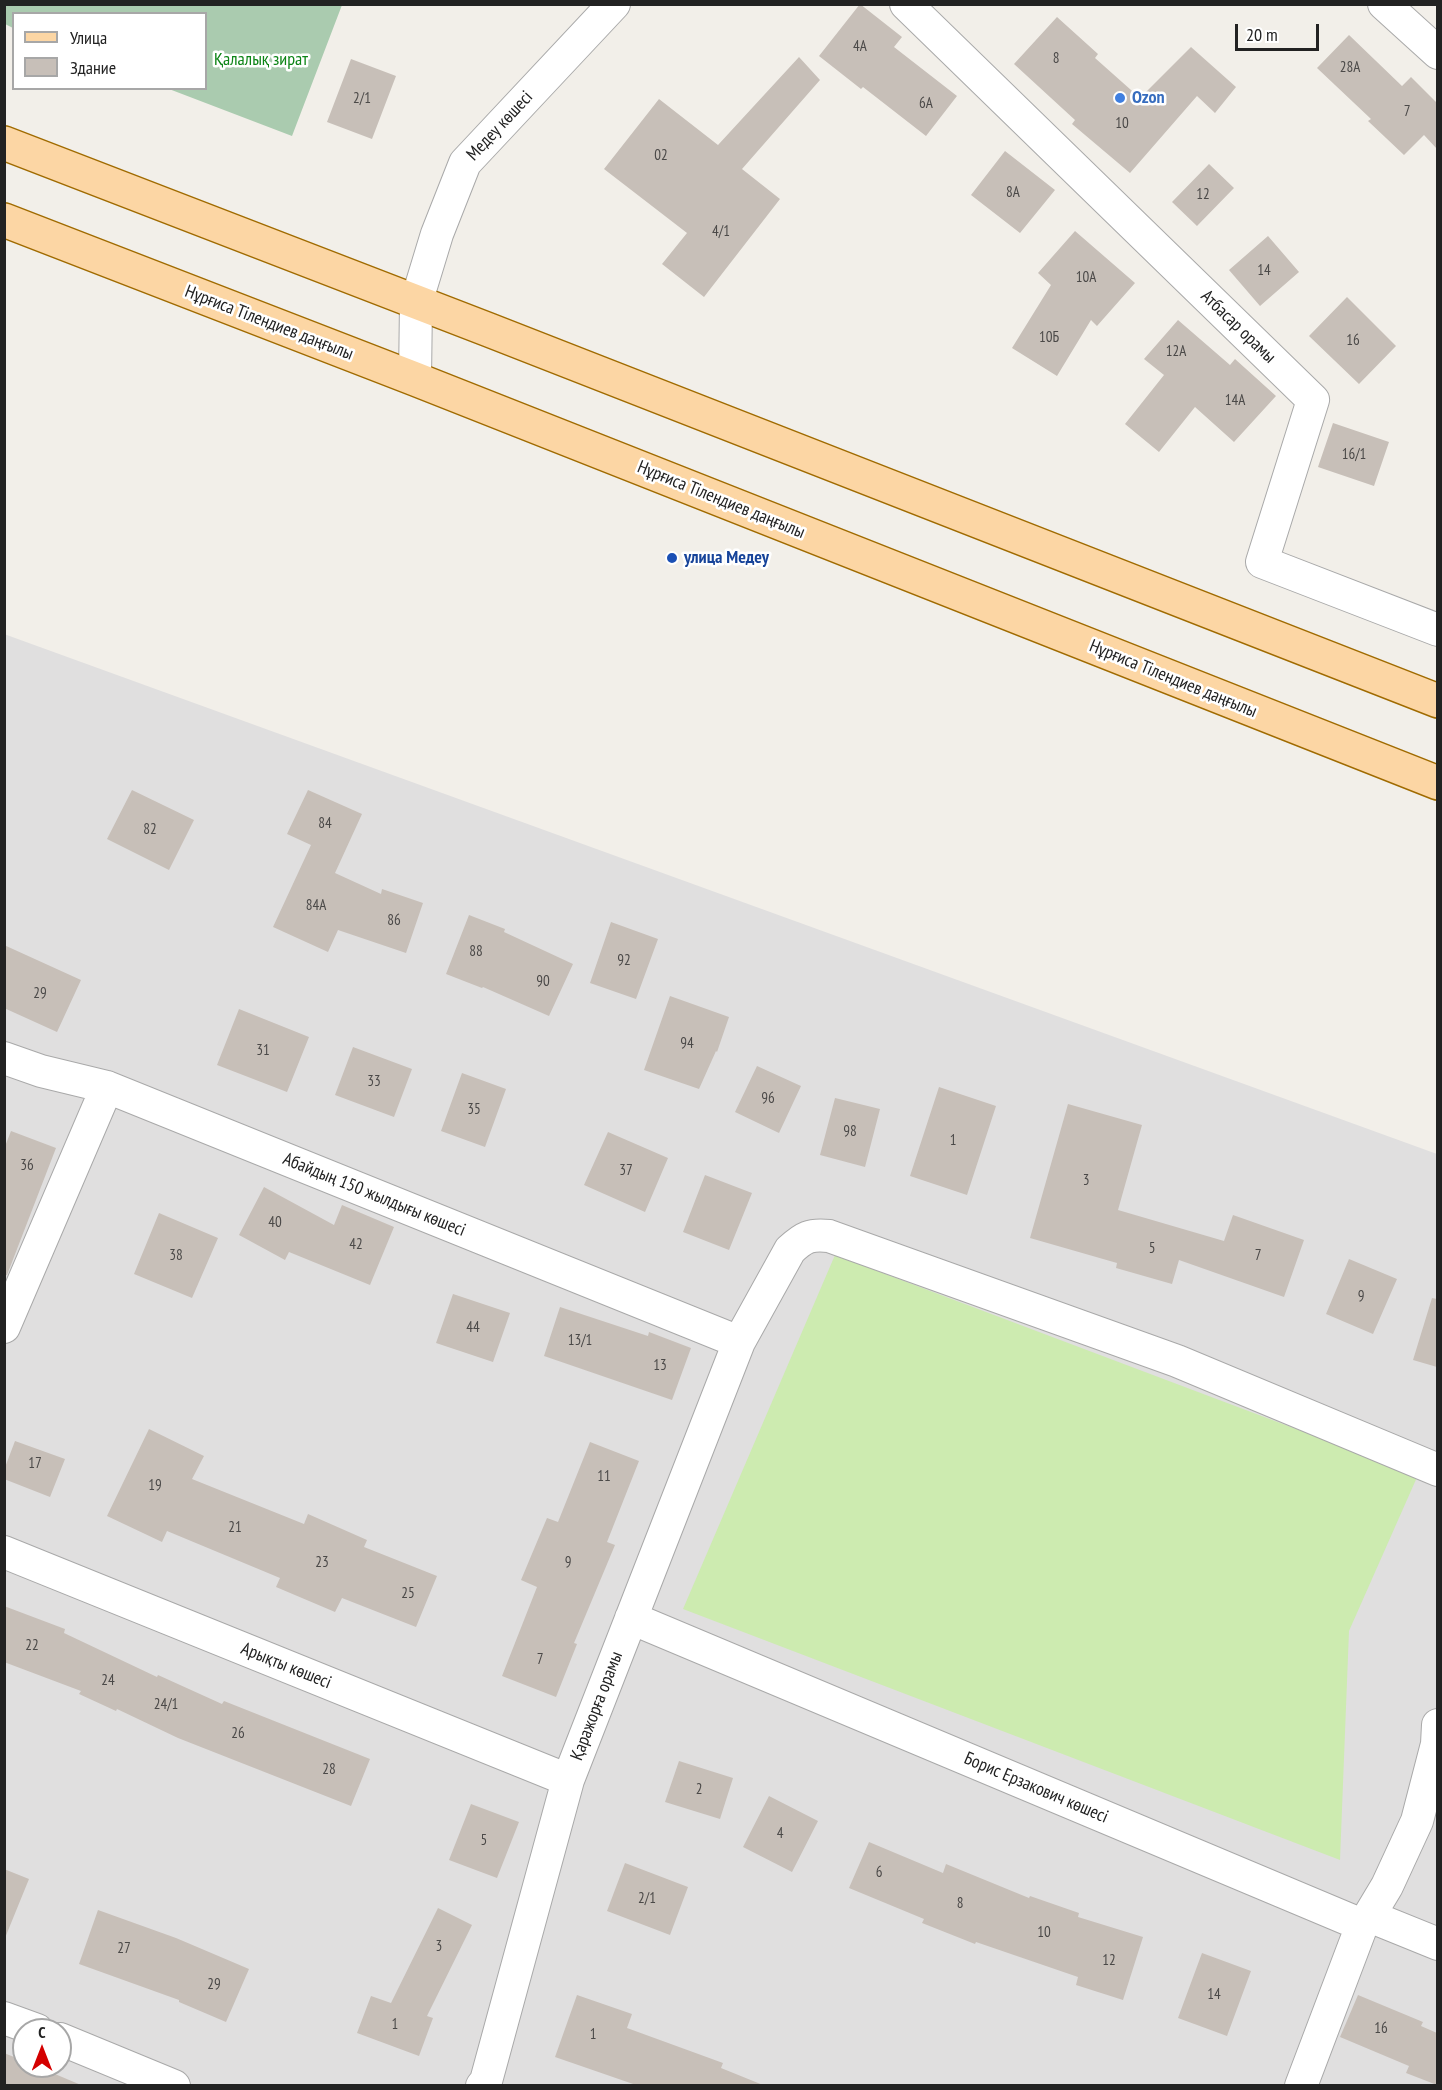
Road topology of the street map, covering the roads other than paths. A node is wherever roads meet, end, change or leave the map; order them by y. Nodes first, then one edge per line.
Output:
1 (614, 4) edge
2 (906, 4) edge
3 (1384, 4) edge
4 (1437, 53) edge
5 (4, 143) edge
6 (4, 220) edge
7 (4, 243) edge
8 (91, 254) junction
9 (416, 303) junction
10 (415, 378) junction
11 (1437, 630) edge
12 (1437, 701) edge
13 (1437, 783) edge
14 (4, 1058) edge
15 (106, 1087) junction
16 (4, 1327) edge
17 (739, 1342) junction
18 (1437, 1470) edge
19 (4, 1552) edge
20 (631, 1618) junction
21 (1437, 1725) edge
22 (568, 1780) junction
23 (1366, 1920) junction
24 (1437, 1944) edge
25 (72, 2044) edge
26 (489, 2084) edge
27 (174, 2085) edge
28 (1301, 2085) edge

1 - 9 street, Медеу көшесі
2 - 11 street, Атбасар орамы
3 - 4 street
5 - 9 main road
6 - 8 main road, Нұрғиса Тілендиев даңғылы
7 - 8 main road
8 - 10 main road, Нұрғиса Тілендиев даңғылы
9 - 10 street, Медеу көшесі
9 - 12 main road
10 - 13 main road, Нұрғиса Тілендиев даңғылы
14 - 15 street, Абайдың 150 жылдығы көшесі
15 - 16 street
15 - 17 street, Абайдың 150 жылдығы көшесі
17 - 18 street, Қаражорға орамы
17 - 20 street, Қаражорға орамы
19 - 22 street, Арықты көшесі
20 - 22 street, Қаражорға орамы
20 - 23 street, Борис Ерзакович көшесі
21 - 23 street
22 - 26 street, Қаражорға орамы
23 - 24 street, Борис Ерзакович көшесі
23 - 28 street
25 - 27 street

